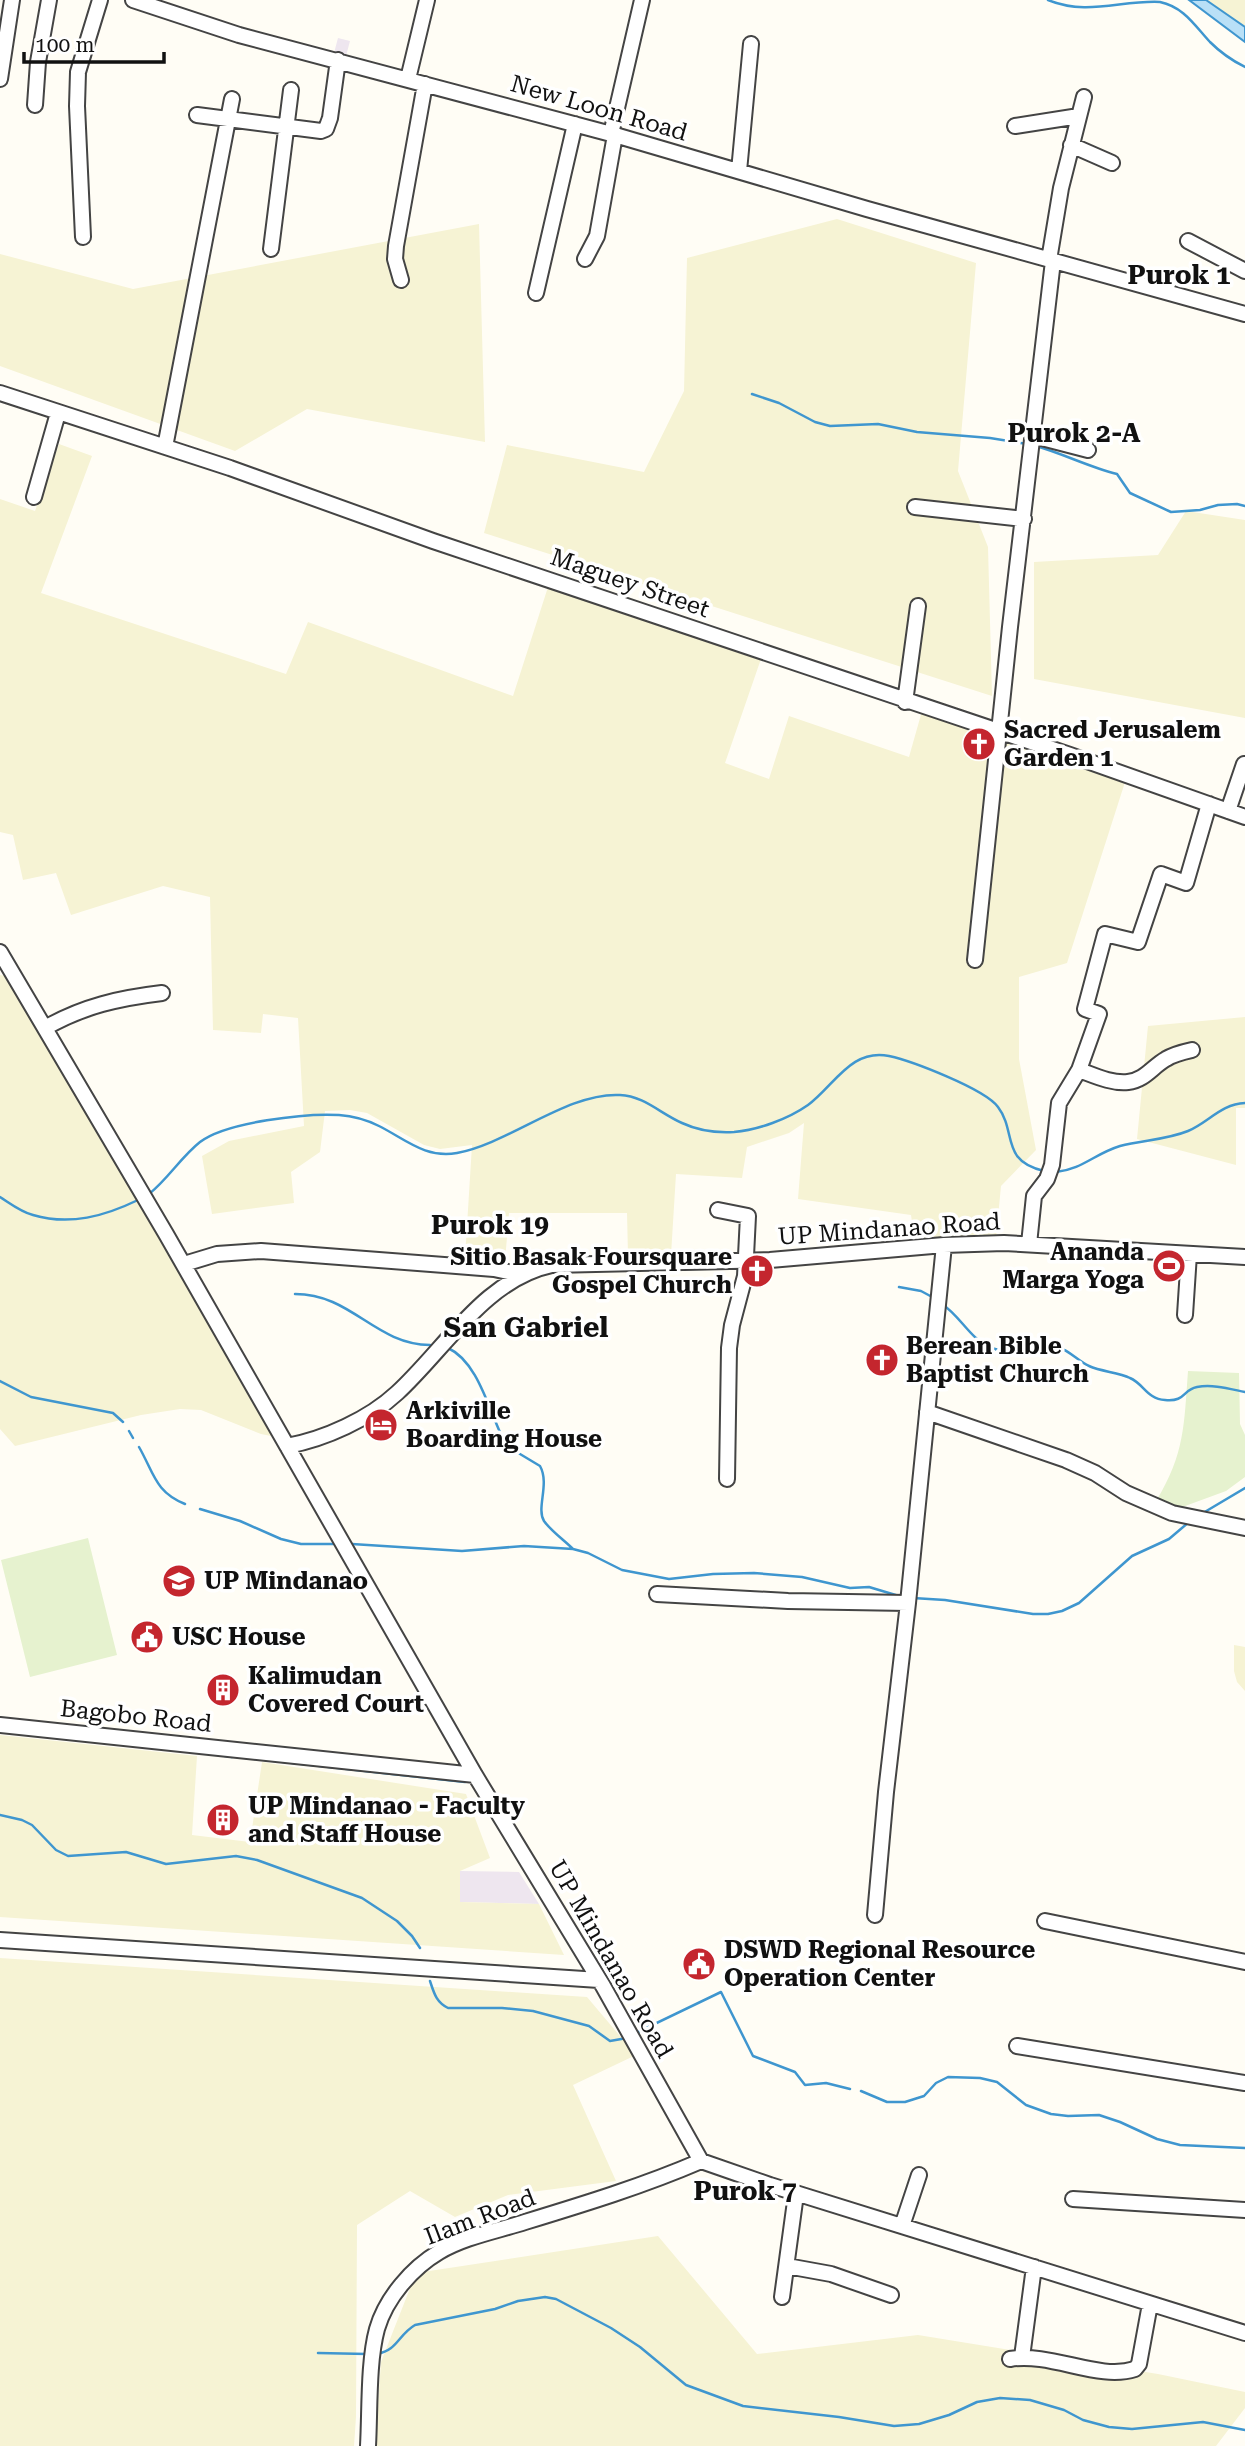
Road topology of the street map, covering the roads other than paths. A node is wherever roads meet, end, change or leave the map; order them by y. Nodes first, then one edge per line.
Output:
1 (12, 0) edge
2 (49, 0) edge
3 (100, 0) edge
4 (133, 0) edge
5 (427, 0) edge
6 (642, 0) edge
7 (751, 44) dead end
8 (338, 60) junction
9 (0, 79) edge
10 (408, 79) junction
11 (425, 84) junction
12 (291, 90) dead end
13 (1084, 97) dead end
14 (232, 99) dead end
15 (35, 105) dead end
16 (197, 115) dead end
17 (1079, 116) junction
18 (228, 119) junction
19 (575, 124) junction
20 (1015, 126) dead end
21 (286, 128) junction
22 (613, 135) junction
23 (1071, 145) junction
24 (1112, 163) dead end
25 (739, 171) junction
26 (83, 237) dead end
27 (1188, 241) dead end
28 (271, 249) dead end
29 (585, 259) dead end
30 (1051, 260) junction
31 (1245, 271) edge
32 (401, 280) dead end
33 (536, 293) dead end
34 (1245, 314) edge
35 (0, 393) edge
36 (58, 413) junction
37 (1034, 436) junction
38 (165, 447) junction
39 (1088, 450) dead end
40 (34, 497) dead end
41 (915, 508) dead end
42 (1024, 519) junction
43 (918, 606) dead end
44 (905, 702) junction
45 (1000, 733) junction
46 (1244, 764) edge
47 (1209, 804) junction
48 (1228, 811) junction
49 (1245, 817) edge
50 (0, 951) edge
51 (975, 960) dead end
52 (5, 967) edge
53 (162, 993) dead end
54 (45, 1028) junction
55 (1192, 1050) dead end
56 (1079, 1070) junction
57 (718, 1210) dead end
58 (1029, 1244) junction
59 (944, 1245) junction
60 (1189, 1254) junction
61 (1245, 1258) edge
62 (746, 1261) junction
63 (184, 1264) junction
64 (522, 1275) junction
65 (1185, 1315) dead end
66 (927, 1412) junction
67 (289, 1450) junction
68 (727, 1479) dead end
69 (1245, 1528) edge
70 (657, 1594) dead end
71 (908, 1603) junction
72 (0, 1725) edge
73 (475, 1775) junction
74 (875, 1915) dead end
75 (1045, 1921) dead end
76 (0, 1932) edge
77 (0, 1940) edge
78 (136, 1945) junction
79 (1245, 1962) edge
80 (596, 1976) junction
81 (1017, 2046) dead end
82 (1245, 2083) edge
83 (701, 2161) junction
84 (919, 2175) dead end
85 (796, 2193) junction
86 (1073, 2199) dead end
87 (1245, 2210) edge
88 (902, 2226) junction
89 (786, 2266) junction
90 (1034, 2267) junction
91 (891, 2295) dead end
92 (782, 2297) dead end
93 (1150, 2304) junction
94 (1245, 2333) edge
95 (368, 2446) edge

1 - 9 street
2 - 15 street
3 - 26 street
4 - 8 street, New Loon Road
5 - 10 street
6 - 22 street
7 - 25 street
8 - 10 street, New Loon Road
8 - 21 street
10 - 11 street, New Loon Road
11 - 19 street, New Loon Road
11 - 32 street
12 - 21 street
13 - 17 street
14 - 18 street
16 - 18 street
17 - 20 street
17 - 23 street
18 - 21 street
18 - 38 street
19 - 22 street, New Loon Road
19 - 33 street
21 - 28 street
22 - 25 street, New Loon Road
22 - 29 street
23 - 24 street
23 - 30 street
25 - 30 street, New Loon Road
27 - 31 street
30 - 34 street, New Loon Road
30 - 37 street
35 - 36 street, Maguey Street
36 - 38 street, Maguey Street
36 - 40 street
37 - 39 street
37 - 42 street
38 - 44 street, Maguey Street
41 - 42 street
42 - 45 street
43 - 44 street
44 - 45 street, Maguey Street
45 - 47 street, Maguey Street
45 - 51 street
46 - 48 street
47 - 48 street, Maguey Street
47 - 56 street
48 - 49 street, Maguey Street
50 - 52 street
52 - 54 street
53 - 54 street
54 - 63 street
55 - 56 street
56 - 58 street
57 - 62 street
58 - 59 street, UP Mindanao Road
58 - 60 street, UP Mindanao Road
59 - 62 street, UP Mindanao Road
59 - 66 street
60 - 61 street, UP Mindanao Road
60 - 65 street
62 - 64 street, UP Mindanao Road
62 - 68 street
63 - 64 street
63 - 67 street
64 - 67 street, UP Mindanao Road
66 - 69 street
66 - 71 street
67 - 73 street, UP Mindanao Road
70 - 71 street
71 - 74 street
72 - 73 street, Bagobo Road
73 - 80 street, UP Mindanao Road
75 - 79 street
76 - 78 street
77 - 78 street
78 - 80 street
80 - 83 street, UP Mindanao Road
81 - 82 street
83 - 85 street
83 - 95 street, Ilam Road
84 - 88 street
85 - 88 street
85 - 89 street
86 - 87 street
88 - 90 street
89 - 91 street
89 - 92 street
90 - 93 street
90 - 93 street
93 - 94 street

